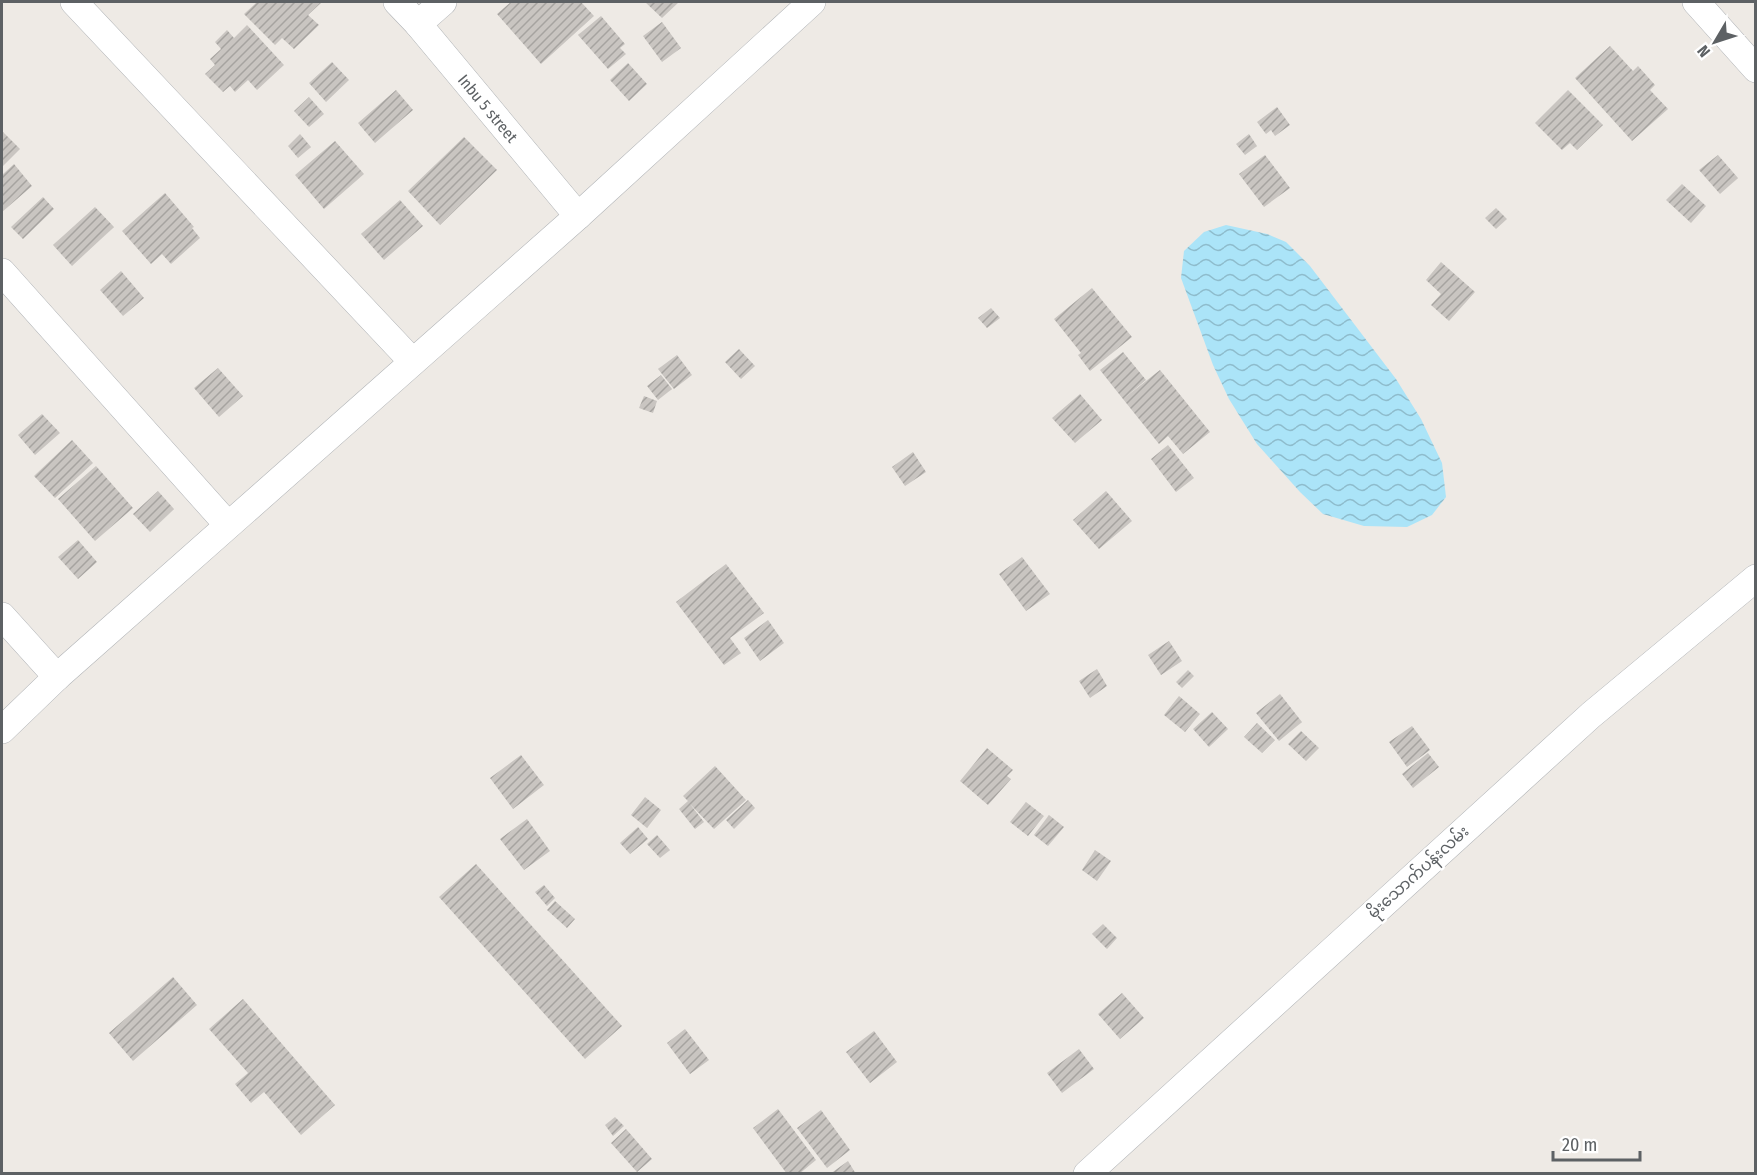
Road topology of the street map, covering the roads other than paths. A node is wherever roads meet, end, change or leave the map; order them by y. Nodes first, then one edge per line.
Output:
1 (74, 2) edge
2 (397, 2) edge
3 (443, 2) edge
4 (812, 2) edge
5 (1705, 5) edge
6 (418, 24) junction
7 (1755, 69) edge
8 (578, 216) junction
9 (2, 272) edge
10 (412, 361) junction
11 (228, 525) junction
12 (1755, 578) edge
13 (2, 616) edge
14 (57, 677) junction
15 (2, 730) edge
16 (1087, 1173) edge

1 - 10 street
2 - 6 street, Inbu 5 street
3 - 6 street
4 - 8 street
5 - 7 street
6 - 8 street, Inbu 5 street
8 - 10 street
9 - 11 street
10 - 11 street
11 - 14 street
12 - 16 street, မိုးသောက်ပန်းလမ်း
13 - 14 street
14 - 15 street

